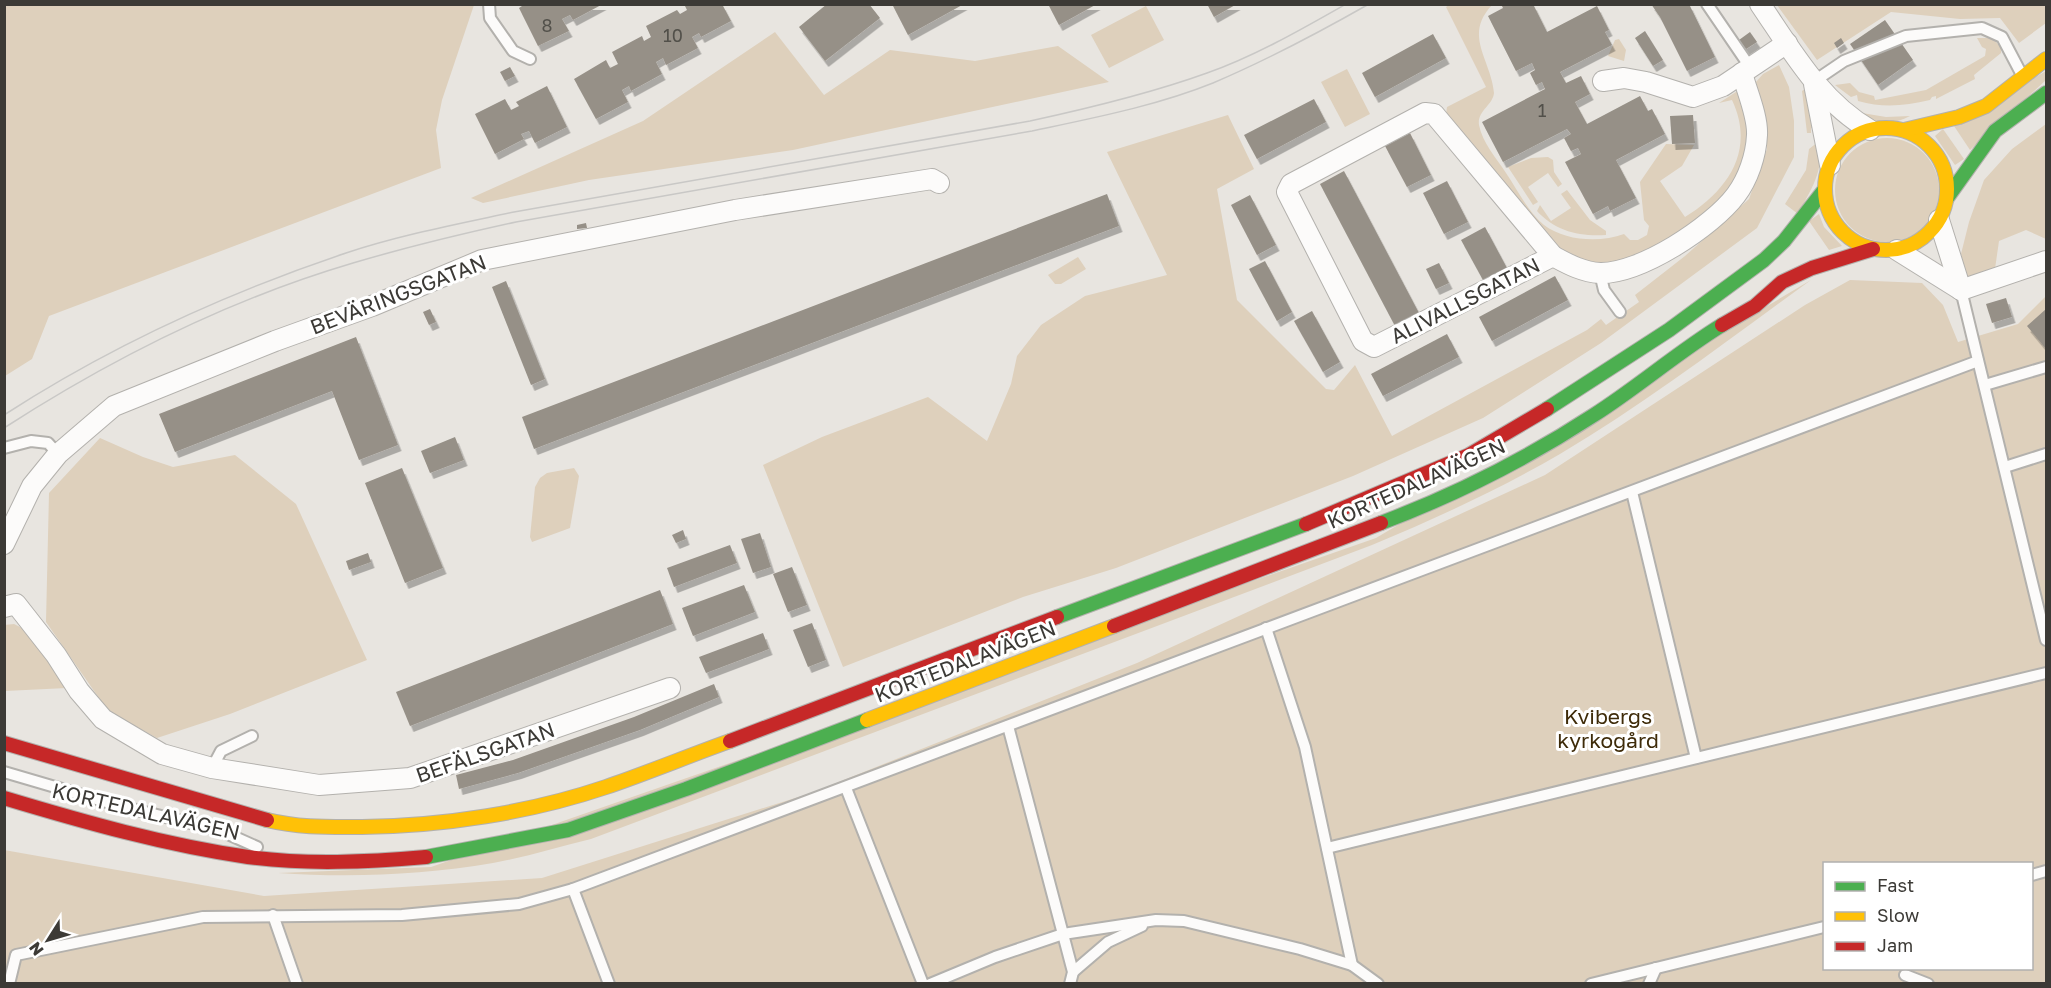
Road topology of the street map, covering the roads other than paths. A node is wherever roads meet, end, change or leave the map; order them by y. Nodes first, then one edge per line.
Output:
1 (489, 4) edge
2 (1707, 4) edge
3 (1760, 4) edge
4 (1787, 44) junction
5 (530, 59) dead end
6 (2046, 59) edge
7 (1746, 70) junction
8 (2023, 77) junction
9 (1603, 81) dead end
10 (1813, 82) junction
11 (2046, 93) edge
12 (1870, 130) junction
13 (1904, 130) junction
14 (1830, 165) junction
15 (939, 183) dead end
16 (1825, 189) junction
17 (1947, 198) junction
18 (1940, 220) junction
19 (1873, 249) junction
20 (1897, 250) junction
21 (1553, 256) junction
22 (2046, 261) edge
23 (1600, 273) junction
24 (1961, 290) junction
25 (1620, 312) dead end
26 (1978, 361) junction
27 (2046, 367) edge
28 (1985, 385) junction
29 (4, 448) edge
30 (58, 454) junction
31 (2046, 454) edge
32 (2005, 467) junction
33 (1632, 492) junction
34 (4, 544) edge
35 (2046, 586) edge
36 (2034, 589) junction
37 (4, 607) edge
38 (1266, 628) junction
39 (2046, 640) edge
40 (2046, 673) edge
41 (670, 688) dead end
42 (1008, 726) junction
43 (252, 736) dead end
44 (4, 743) edge
45 (1696, 758) junction
46 (212, 768) junction
47 (4, 771) edge
48 (846, 788) junction
49 (4, 798) edge
50 (280, 821) junction
51 (219, 830) junction
52 (1327, 848) junction
53 (283, 858) junction
54 (573, 889) junction
55 (273, 915) junction
56 (1156, 920) junction
57 (1823, 927) edge
58 (1064, 934) junction
59 (1352, 965) junction
60 (1656, 968) junction
61 (1072, 972) junction
62 (1904, 976) edge
63 (9, 984) edge
64 (297, 984) edge
65 (609, 984) edge
66 (923, 984) edge
67 (930, 984) edge
68 (1070, 984) edge
69 (1378, 984) edge
70 (1591, 984) edge
71 (1649, 984) edge
72 (1928, 984) edge

1 - 5 lane
2 - 7 lane, ALIVALLSGATAN
3 - 4 street
4 - 7 street
4 - 10 street
6 - 8 main road, KORTEDALAVÄGEN
7 - 9 street
7 - 23 street, ALIVALLSGATAN
8 - 10 lane
8 - 13 main road, KORTEDALAVÄGEN
10 - 12 street
10 - 14 street
11 - 17 main road, KORTEDALAVÄGEN
12 - 13 main road, KORTEDALAVÄGEN
12 - 14 main road, KORTEDALAVÄGEN
13 - 17 main road, KORTEDALAVÄGEN
14 - 16 main road, KORTEDALAVÄGEN
15 - 30 street, BEVÄRINGSGATAN
16 - 19 main road, KORTEDALAVÄGEN
16 - 50 main road, KORTEDALAVÄGEN
17 - 18 main road, KORTEDALAVÄGEN
18 - 20 main road, KORTEDALAVÄGEN
18 - 24 street
19 - 20 main road, KORTEDALAVÄGEN
19 - 53 main road, KORTEDALAVÄGEN
20 - 24 street
21 - 21 street, ALIVALLSGATAN
21 - 23 street, ALIVALLSGATAN
22 - 24 street
23 - 25 lane
24 - 26 lane
26 - 28 lane
26 - 33 lane
27 - 28 lane
28 - 32 lane
29 - 30 lane
30 - 34 street, BEVÄRINGSGATAN
31 - 32 lane
32 - 36 lane
33 - 38 lane
33 - 45 lane
35 - 36 lane
36 - 39 lane
37 - 46 street, BEFÄLSGATAN
38 - 42 lane
38 - 52 lane
40 - 45 lane
41 - 46 street, BEFÄLSGATAN
42 - 48 lane
42 - 58 lane
43 - 46 lane
44 - 50 main road, KORTEDALAVÄGEN
45 - 52 lane
47 - 51 lane
48 - 54 lane
48 - 66 lane
49 - 53 main road, KORTEDALAVÄGEN
50 - 51 lane
51 - 53 lane
52 - 59 lane
54 - 55 lane
54 - 65 lane
55 - 63 lane
55 - 64 lane
56 - 58 lane
56 - 59 lane
56 - 61 lane
57 - 60 lane
58 - 61 lane
58 - 67 lane
59 - 69 lane
60 - 70 lane
60 - 71 lane
61 - 68 lane
62 - 72 lane

